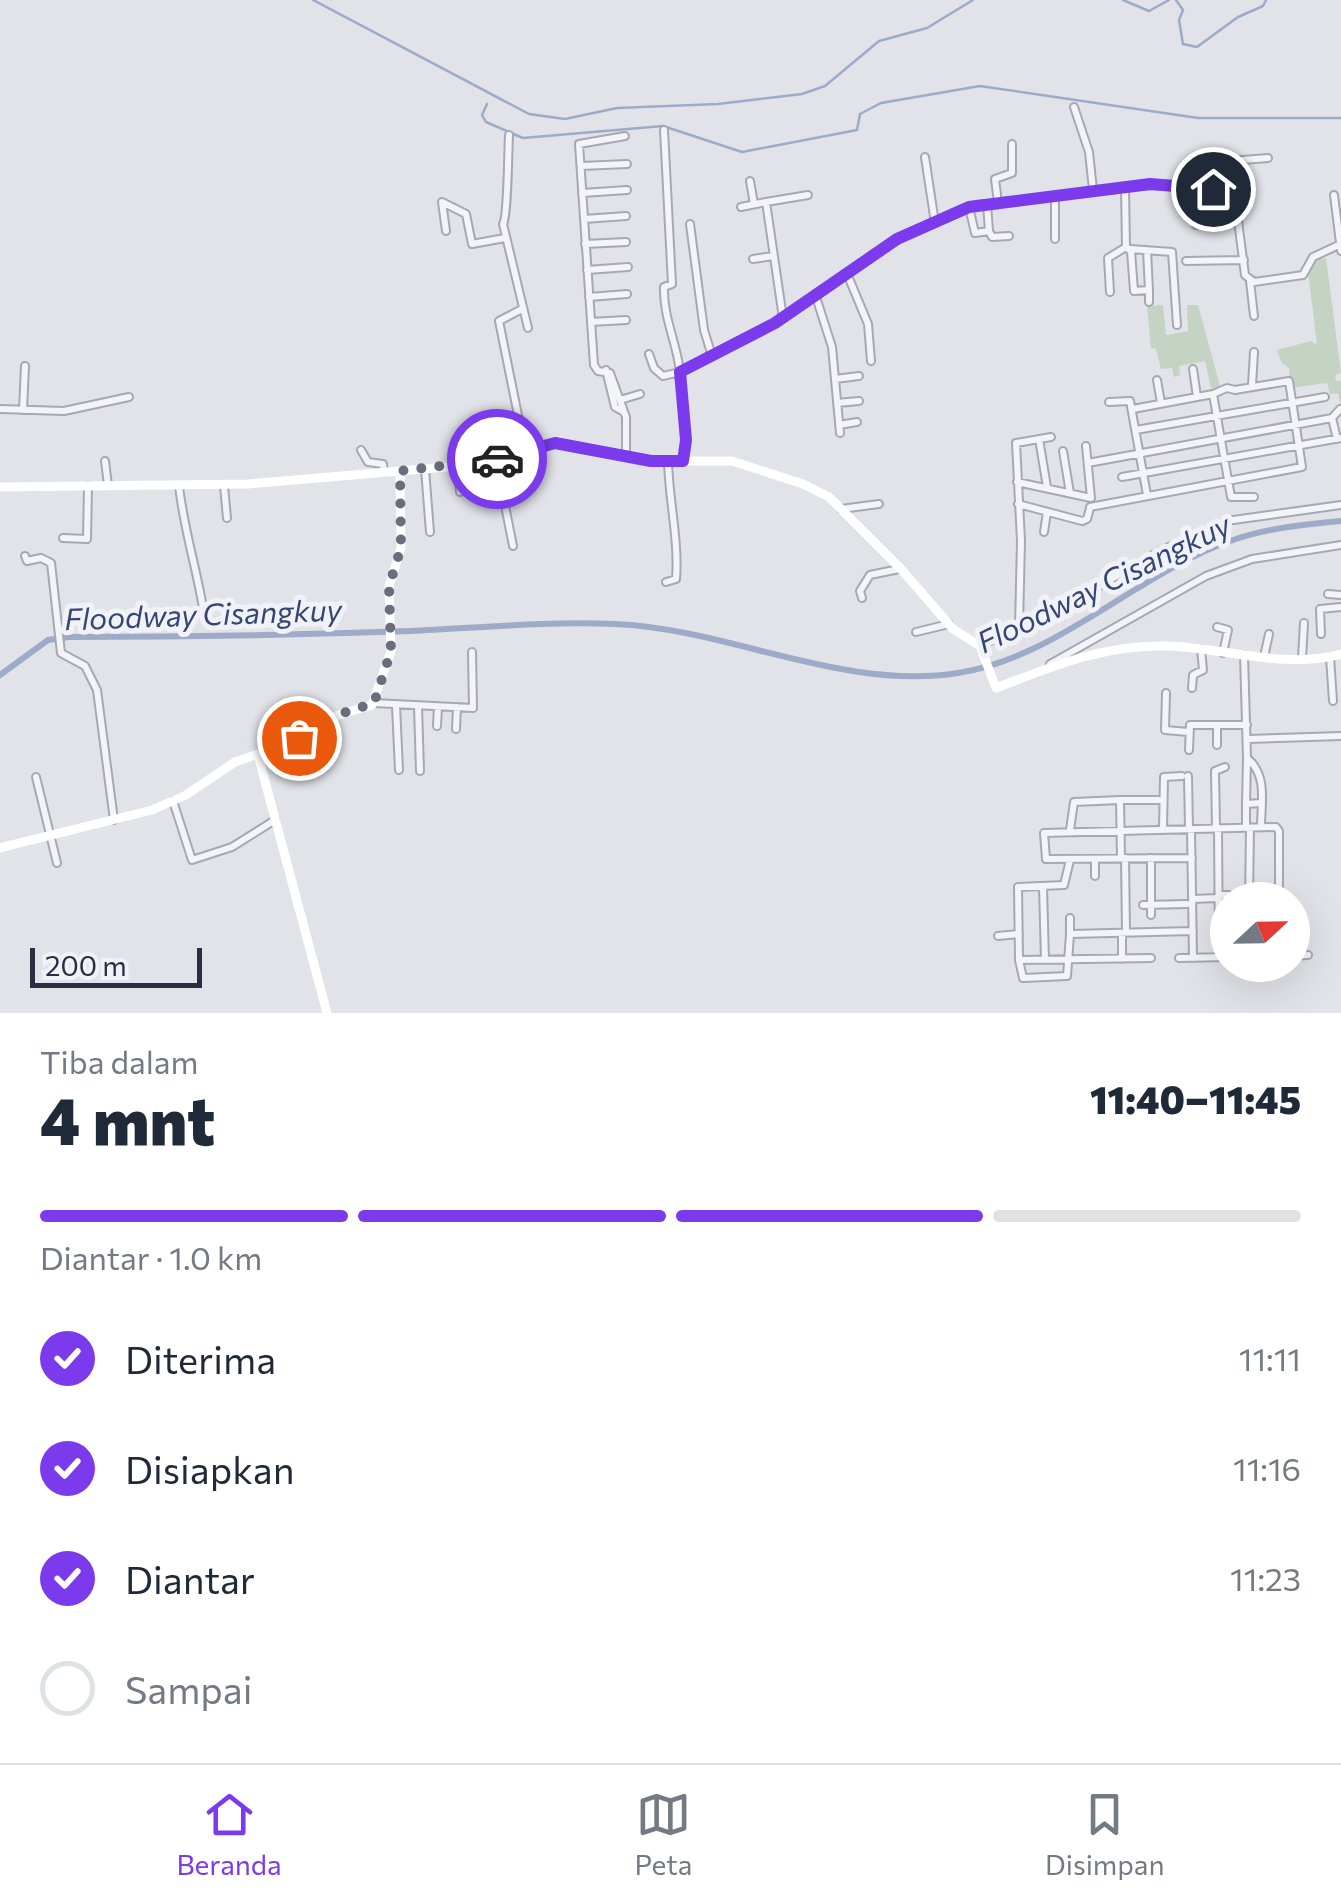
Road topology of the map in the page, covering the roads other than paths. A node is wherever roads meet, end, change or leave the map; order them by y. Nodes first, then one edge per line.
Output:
1 (1074, 107) dead end
2 (664, 130) dead end
3 (509, 135) dead end
4 (625, 136) dead end
5 (1012, 144) dead end
6 (926, 157) dead end
7 (1268, 158) dead end
8 (627, 164) dead end
9 (580, 166) junction
10 (1192, 176) dead end
11 (750, 180) dead end
12 (1125, 187) junction
13 (1195, 189) junction
14 (628, 190) dead end
15 (1092, 190) junction
16 (582, 193) junction
17 (1222, 194) junction
18 (808, 195) dead end
19 (1334, 195) dead end
20 (1055, 196) junction
21 (766, 202) junction
22 (998, 203) junction
23 (754, 204) junction
24 (987, 204) junction
25 (741, 207) dead end
26 (969, 207) junction
27 (1234, 211) junction
28 (626, 216) dead end
29 (584, 218) junction
30 (935, 222) junction
31 (690, 224) dead end
32 (1196, 225) dead end
33 (989, 231) junction
34 (446, 232) dead end
35 (1009, 236) dead end
36 (505, 238) junction
37 (1055, 238) dead end
38 (626, 242) dead end
39 (585, 244) junction
40 (1341, 246) edge
41 (1128, 248) junction
42 (1146, 250) junction
43 (772, 256) junction
44 (753, 259) dead end
45 (1244, 260) junction
46 (1186, 261) dead end
47 (628, 268) dead end
48 (587, 270) junction
49 (848, 276) junction
50 (1250, 282) junction
51 (1149, 290) junction
52 (1110, 292) dead end
53 (628, 294) dead end
54 (589, 297) junction
55 (816, 297) junction
56 (1149, 302) dead end
57 (522, 309) junction
58 (1254, 316) dead end
59 (783, 318) junction
60 (626, 320) dead end
61 (591, 322) junction
62 (1177, 325) dead end
63 (528, 328) dead end
64 (1254, 352) dead end
65 (650, 354) dead end
66 (712, 356) junction
67 (871, 361) dead end
68 (25, 366) dead end
69 (1193, 369) dead end
70 (606, 370) junction
71 (680, 372) junction
72 (858, 376) dead end
73 (835, 379) junction
74 (1157, 380) dead end
75 (1252, 386) junction
76 (640, 394) dead end
77 (1213, 394) junction
78 (129, 397) dead end
79 (1196, 397) junction
80 (1324, 398) dead end
81 (620, 400) junction
82 (859, 400) dead end
83 (1109, 402) dead end
84 (1292, 402) junction
85 (837, 403) junction
86 (1161, 404) junction
87 (1132, 409) junction
88 (1340, 409) edge
89 (0, 410) edge
90 (23, 410) junction
91 (622, 411) junction
92 (1216, 416) junction
93 (1332, 418) junction
94 (857, 422) dead end
95 (1294, 424) junction
96 (1136, 430) junction
97 (1051, 437) dead end
98 (1222, 438) junction
99 (1339, 439) edge
100 (1039, 440) junction
101 (1086, 446) dead end
102 (1300, 446) junction
103 (361, 450) dead end
104 (525, 450) junction
105 (1063, 451) dead end
106 (1140, 452) junction
107 (626, 456) junction
108 (1226, 459) junction
109 (496, 460) junction
110 (106, 461) dead end
111 (668, 461) junction
112 (683, 461) junction
113 (1088, 463) junction
114 (458, 466) junction
115 (425, 469) junction
116 (400, 471) junction
117 (384, 472) junction
118 (1143, 473) junction
119 (1122, 477) dead end
120 (1230, 479) junction
121 (1018, 482) junction
122 (88, 485) junction
123 (108, 485) junction
124 (179, 486) junction
125 (224, 486) junction
126 (0, 487) edge
127 (1048, 488) junction
128 (460, 492) dead end
129 (1070, 493) junction
130 (1147, 495) junction
131 (1254, 496) dead end
132 (1090, 503) junction
133 (879, 504) dead end
134 (1018, 504) junction
135 (1341, 504) edge
136 (841, 509) junction
137 (1046, 512) junction
138 (227, 518) dead end
139 (430, 532) dead end
140 (1044, 532) dead end
141 (63, 538) dead end
142 (1021, 541) junction
143 (1031, 542) dead end
144 (1341, 544) edge
145 (513, 546) dead end
146 (25, 556) dead end
147 (901, 569) junction
148 (666, 582) dead end
149 (1328, 594) dead end
150 (1341, 595) edge
151 (862, 598) dead end
152 (1341, 607) edge
153 (203, 608) dead end
154 (1304, 623) dead end
155 (949, 624) junction
156 (1019, 626) junction
157 (1217, 627) dead end
158 (916, 632) dead end
159 (1269, 634) dead end
160 (1321, 634) dead end
161 (981, 648) junction
162 (1201, 649) junction
163 (472, 652) dead end
164 (1223, 652) junction
165 (1244, 654) junction
166 (1336, 656) edge
167 (1264, 657) junction
168 (1302, 658) junction
169 (1043, 669) junction
170 (1337, 680) edge
171 (1192, 688) dead end
172 (1166, 693) dead end
173 (1333, 701) dead end
174 (374, 703) junction
175 (396, 706) junction
176 (418, 706) junction
177 (438, 707) junction
178 (456, 708) junction
179 (1247, 724) junction
180 (1217, 725) junction
181 (438, 726) dead end
182 (456, 729) dead end
183 (1189, 732) junction
184 (1341, 736) edge
185 (1247, 740) junction
186 (1217, 745) dead end
187 (1189, 750) dead end
188 (258, 755) junction
189 (1247, 758) junction
190 (1226, 766) dead end
191 (399, 770) dead end
192 (420, 771) dead end
193 (36, 777) dead end
194 (1120, 800) junction
195 (1163, 800) junction
196 (173, 801) junction
197 (1261, 803) junction
198 (1246, 804) junction
199 (276, 820) junction
200 (114, 821) junction
201 (1261, 827) junction
202 (1217, 828) junction
203 (1248, 828) junction
204 (1121, 829) junction
205 (1163, 829) junction
206 (1190, 829) junction
207 (1070, 830) junction
208 (50, 837) junction
209 (0, 848) edge
210 (1095, 858) junction
211 (1123, 858) junction
212 (1151, 858) junction
213 (1192, 858) junction
214 (1070, 860) junction
215 (57, 864) dead end
216 (1095, 876) dead end
217 (1219, 882) edge
218 (1249, 882) edge
219 (1279, 882) edge
220 (1043, 887) junction
221 (1210, 899) edge
222 (1190, 902) junction
223 (1147, 905) junction
224 (1151, 915) dead end
225 (1070, 918) dead end
226 (1094, 920) dead end
227 (1193, 930) junction
228 (1124, 932) junction
229 (1018, 934) junction
230 (1070, 934) junction
231 (1094, 934) junction
232 (998, 936) dead end
233 (1210, 957) edge
234 (1151, 958) dead end
235 (1179, 958) dead end
236 (1193, 958) junction
237 (1122, 959) junction
238 (1020, 960) junction
239 (1045, 960) junction
240 (1069, 960) junction
241 (328, 1013) edge

1 - 15 street
2 - 71 street
3 - 36 street
4 - 9 street
5 - 22 street
6 - 30 street
7 - 17 street
8 - 9 street
9 - 16 street
10 - 13 street
11 - 23 street
12 - 13 street
12 - 15 street
12 - 41 street
13 - 17 street
14 - 16 street
15 - 20 street
16 - 29 street
17 - 27 street
18 - 21 street
19 - 40 street
20 - 22 street
20 - 37 street
21 - 23 street
21 - 43 street
22 - 24 street
23 - 25 street
24 - 26 street
24 - 33 street
26 - 30 street
26 - 33 street
27 - 32 street
27 - 45 street
28 - 29 street
29 - 39 street
30 - 49 street
31 - 66 street
33 - 35 street
34 - 36 street
36 - 57 street
38 - 39 street
39 - 48 street
40 - 50 street
41 - 42 street
41 - 51 street
41 - 52 street
42 - 51 street
42 - 62 street
43 - 44 street
43 - 59 street
45 - 46 street
45 - 50 street
47 - 48 street
48 - 54 street
49 - 55 street
49 - 67 street
50 - 58 street
51 - 56 street
53 - 54 street
54 - 61 street
55 - 59 street
55 - 73 street
57 - 63 street
57 - 104 street
59 - 66 street
60 - 61 street
61 - 70 street
64 - 75 street
65 - 71 street
66 - 71 street
68 - 90 street
69 - 79 street
70 - 81 street
70 - 91 street
71 - 112 street
72 - 73 street
73 - 85 street
74 - 86 street
75 - 77 street
75 - 84 street
76 - 81 street
77 - 79 street
77 - 92 street
78 - 90 street
79 - 86 street
80 - 84 street
81 - 91 street
82 - 85 street
83 - 87 street
84 - 92 street
84 - 95 street
85 - 94 street
86 - 87 street
87 - 96 street
88 - 93 street
89 - 90 street
91 - 107 street
92 - 96 street
92 - 98 street
93 - 95 street
93 - 99 street
95 - 98 street
95 - 102 street
96 - 106 street
97 - 100 street
98 - 106 street
98 - 108 street
99 - 102 street
100 - 121 street
100 - 127 street
101 - 113 street
102 - 108 street
102 - 120 street
103 - 117 street
104 - 107 street
104 - 109 street
105 - 129 street
106 - 113 street
106 - 118 street
107 - 111 street
108 - 118 street
108 - 120 street
109 - 114 street
109 - 145 street
110 - 123 street
111 - 112 street
111 - 148 street
112 - 136 street
113 - 132 street
114 - 115 street
114 - 128 street
115 - 116 street
115 - 139 street
116 - 117 street
116 - 174 street
117 - 125 street
118 - 119 street
118 - 130 street
120 - 130 street
120 - 131 street
121 - 127 street
121 - 134 street
122 - 123 street
122 - 126 street
122 - 141 street
123 - 124 street
124 - 125 street
124 - 153 street
125 - 138 street
127 - 129 street
129 - 132 street
130 - 132 street
132 - 137 street
133 - 136 street
134 - 137 street
134 - 142 street
135 - 156 street
136 - 147 street
137 - 140 street
142 - 143 street
142 - 156 street
144 - 169 street
146 - 200 street
147 - 151 street
147 - 155 street
149 - 150 street
152 - 160 street
154 - 168 street
155 - 158 street
155 - 161 street
156 - 161 street
157 - 164 street
159 - 167 street
161 - 169 street
162 - 164 street
162 - 169 street
162 - 171 street
163 - 178 street
164 - 165 street
165 - 167 street
165 - 179 street
166 - 168 street
166 - 170 street
167 - 168 street
170 - 173 street
172 - 183 street
174 - 175 street
174 - 188 street
175 - 176 street
175 - 191 street
176 - 177 street
176 - 192 street
177 - 178 street
177 - 181 street
178 - 182 street
179 - 180 street
179 - 185 street
180 - 183 street
180 - 186 street
183 - 187 street
184 - 185 street
185 - 189 street
188 - 196 street
188 - 199 street
189 - 197 street
189 - 198 street
190 - 202 street
193 - 208 street
194 - 195 street
194 - 204 street
194 - 207 street
195 - 205 street
195 - 206 street
196 - 199 street
196 - 200 street
197 - 198 street
197 - 201 street
198 - 203 street
199 - 241 street
200 - 208 street
201 - 203 street
201 - 219 street
202 - 203 street
202 - 206 street
202 - 217 street
203 - 218 street
204 - 205 street
204 - 207 street
204 - 211 street
205 - 206 street
206 - 213 street
207 - 214 street
208 - 209 street
208 - 215 street
210 - 211 street
210 - 214 street
210 - 216 street
211 - 212 street
211 - 228 street
212 - 213 street
212 - 223 street
213 - 222 street
214 - 220 street
220 - 229 street
220 - 239 street
221 - 222 street
222 - 223 street
222 - 227 street
223 - 224 street
225 - 230 street
226 - 231 street
227 - 228 street
227 - 236 street
228 - 231 street
228 - 237 street
229 - 232 street
229 - 238 street
230 - 231 street
230 - 240 street
233 - 236 street
234 - 237 street
235 - 236 street
237 - 240 street
238 - 239 street
238 - 240 street
239 - 240 street

